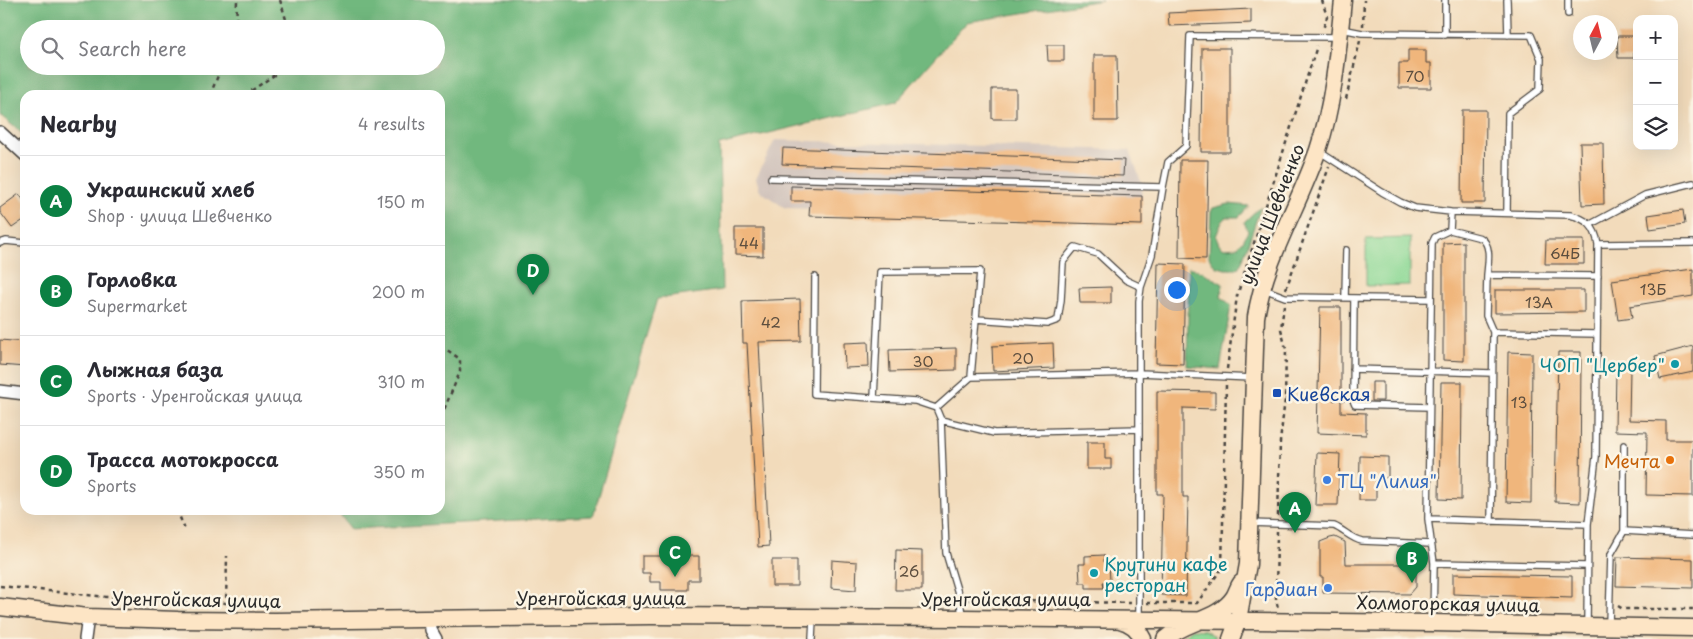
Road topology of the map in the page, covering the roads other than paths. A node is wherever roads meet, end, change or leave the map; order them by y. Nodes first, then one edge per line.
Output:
1 (1343, 0) edge
2 (1445, 0) edge
3 (1507, 0) edge
4 (1568, 0) edge
5 (1568, 14) dead end
6 (1339, 33) junction
7 (1445, 35) junction
8 (1508, 35) junction
9 (0, 132) edge
10 (20, 150) edge
11 (1318, 151) junction
12 (771, 178) dead end
13 (1693, 183) edge
14 (1163, 187) junction
15 (1451, 212) junction
16 (1507, 213) junction
17 (1591, 224) junction
18 (1450, 230) junction
19 (20, 242) edge
20 (0, 243) edge
21 (1693, 243) edge
22 (1598, 244) junction
23 (1346, 250) dead end
24 (1487, 274) junction
25 (1598, 276) junction
26 (815, 277) dead end
27 (1141, 287) junction
28 (1262, 288) junction
29 (1345, 298) junction
30 (1354, 298) junction
31 (1430, 300) junction
32 (976, 318) junction
33 (1493, 332) junction
34 (1597, 334) junction
35 (1353, 369) junction
36 (1429, 371) junction
37 (1140, 373) junction
38 (1492, 373) junction
39 (971, 377) junction
40 (1254, 379) junction
41 (0, 391) edge
42 (20, 393) edge
43 (874, 398) junction
44 (1429, 407) junction
45 (936, 408) junction
46 (941, 420) junction
47 (1139, 429) junction
48 (1624, 445) dead end
49 (1428, 519) junction
50 (1491, 522) junction
51 (1250, 523) junction
52 (1588, 524) junction
53 (1624, 531) junction
54 (1693, 535) edge
55 (1431, 544) junction
56 (1434, 563) junction
57 (1248, 564) junction
58 (1587, 566) junction
59 (0, 607) edge
60 (88, 617) junction
61 (813, 617) junction
62 (430, 618) junction
63 (962, 618) junction
64 (1109, 619) junction
65 (1139, 619) junction
66 (1202, 620) junction
67 (1238, 620) junction
68 (1433, 623) junction
69 (1587, 626) junction
70 (1609, 626) junction
71 (1693, 628) edge
72 (85, 639) edge
73 (436, 639) edge
74 (812, 639) edge
75 (1143, 639) edge
76 (1165, 639) edge
77 (1224, 639) edge
78 (1231, 639) edge

1 - 6 street, улица Шевченко
2 - 7 lane
3 - 8 lane
4 - 5 lane
6 - 7 lane
6 - 11 street, улица Шевченко
6 - 14 lane
7 - 8 lane
8 - 16 lane
9 - 10 street
11 - 15 lane
11 - 28 street, улица Шевченко
12 - 14 lane
13 - 17 lane
14 - 27 lane
15 - 16 lane
15 - 18 lane
16 - 17 lane
17 - 22 lane
18 - 24 lane
18 - 31 lane
19 - 20 lane
21 - 22 lane
22 - 25 lane
23 - 29 lane
24 - 25 lane
24 - 33 lane
25 - 34 lane
26 - 43 lane
27 - 32 lane
27 - 37 lane
28 - 29 lane
28 - 40 street, улица Шевченко
29 - 30 lane
30 - 31 lane
30 - 35 lane
31 - 36 lane
32 - 39 lane
32 - 43 lane
33 - 34 lane
33 - 38 lane
34 - 52 lane
35 - 36 lane
35 - 44 lane
36 - 38 lane
36 - 44 lane
37 - 39 lane
37 - 40 lane
37 - 47 lane
38 - 50 lane
39 - 45 lane
40 - 51 street, улица Шевченко
41 - 42 street
43 - 45 lane
44 - 49 lane
45 - 46 lane
46 - 47 lane
46 - 63 lane
47 - 65 lane
48 - 53 lane
49 - 50 lane
49 - 55 lane
50 - 52 lane
51 - 55 lane
51 - 57 street, улица Шевченко
52 - 58 lane
53 - 54 lane
53 - 70 lane
55 - 56 lane
56 - 58 lane
56 - 68 lane
57 - 66 street
57 - 67 street
58 - 69 lane
59 - 60 street, Уренгойская улица
60 - 62 street, Уренгойская улица
60 - 72 street
61 - 62 street, Уренгойская улица
61 - 63 street, Уренгойская улица
61 - 74 lane
62 - 73 street
63 - 64 street, Уренгойская улица
64 - 65 street, Уренгойская улица
64 - 75 street
65 - 66 street, Уренгойская улица
66 - 67 street, Холмогорская улица
66 - 76 street
66 - 77 street
67 - 68 street, Холмогорская улица
67 - 78 street
68 - 69 street, Холмогорская улица
69 - 70 street, Холмогорская улица
70 - 71 street, Холмогорская улица

